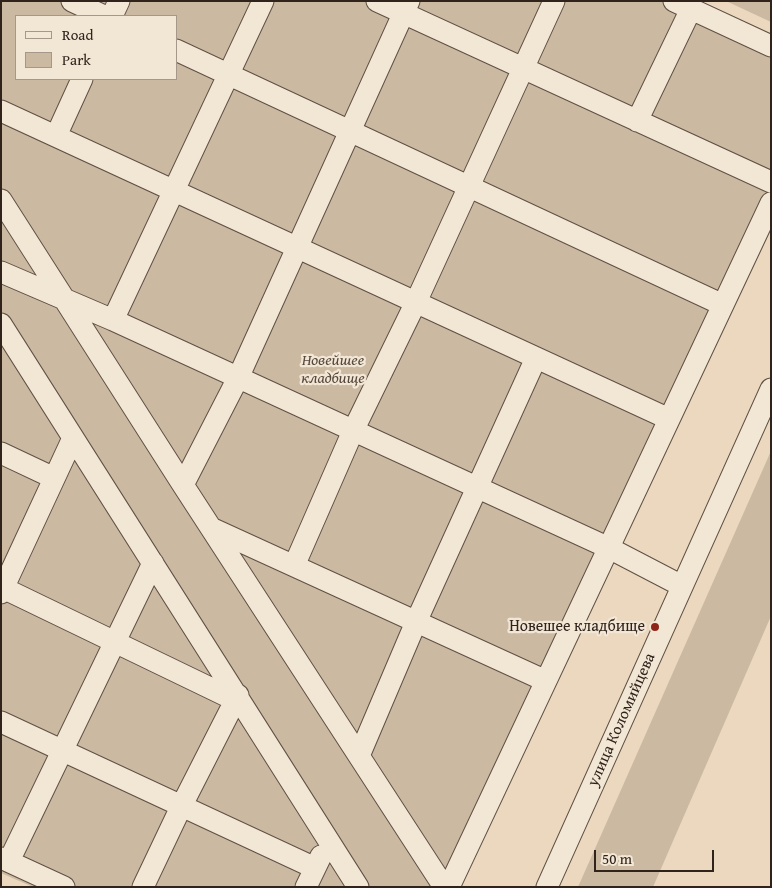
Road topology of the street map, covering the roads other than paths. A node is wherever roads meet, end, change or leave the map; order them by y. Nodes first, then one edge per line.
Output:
1 (72, 1) edge
2 (119, 1) edge
3 (263, 1) edge
4 (377, 1) edge
5 (554, 1) edge
6 (682, 5) edge
7 (406, 7) edge
8 (102, 15) edge
9 (112, 15) edge
10 (771, 46) edge
11 (178, 51) edge
12 (524, 68) junction
13 (229, 74) junction
14 (82, 80) edge
15 (1, 111) edge
16 (637, 121) junction
17 (349, 130) junction
18 (56, 136) junction
19 (771, 182) edge
20 (470, 186) junction
21 (174, 191) junction
22 (1, 200) edge
23 (771, 203) edge
24 (297, 247) junction
25 (1, 272) edge
26 (65, 300) junction
27 (416, 302) junction
28 (723, 304) junction
29 (113, 320) junction
30 (1, 324) edge
31 (536, 358) junction
32 (238, 378) junction
33 (771, 389) edge
34 (670, 419) junction
35 (353, 431) junction
36 (73, 438) junction
37 (1, 453) edge
38 (54, 478) junction
39 (183, 485) junction
40 (477, 488) junction
41 (211, 528) junction
42 (609, 548) junction
43 (153, 563) junction
44 (294, 566) junction
45 (682, 586) junction
46 (2, 589) edge
47 (416, 622) junction
48 (115, 641) junction
49 (546, 681) junction
50 (236, 698) junction
51 (1, 722) edge
52 (63, 750) junction
53 (359, 756) junction
54 (181, 807) junction
55 (328, 840) junction
56 (5, 860) edge
57 (310, 877) edge
58 (64, 887) edge
59 (143, 887) edge
60 (358, 887) edge
61 (444, 887) edge
62 (449, 887) edge
63 (548, 887) edge

1 - 8 street
2 - 9 street
3 - 13 street
4 - 7 street
5 - 12 street
6 - 10 street
6 - 16 street
7 - 12 street
7 - 17 street
11 - 13 street
12 - 16 street
12 - 20 street
13 - 17 street
13 - 21 street
14 - 18 street
15 - 18 street
16 - 19 street
17 - 20 street
17 - 24 street
18 - 21 street
20 - 27 street
20 - 28 street
21 - 24 street
21 - 29 street
22 - 26 street
23 - 28 street
24 - 27 street
24 - 32 street
25 - 26 street
26 - 29 street
26 - 39 street
27 - 31 street
27 - 35 street
28 - 34 street
29 - 32 street
30 - 36 street
31 - 34 street
31 - 40 street
32 - 35 street
32 - 39 street
33 - 45 street, улица Коломийцева
34 - 42 street
35 - 40 street
35 - 44 street
36 - 38 street
36 - 43 street
37 - 38 street
38 - 46 street
39 - 41 street
40 - 42 street
40 - 47 street
41 - 44 street
41 - 53 street
42 - 45 street
42 - 49 street
43 - 48 street
43 - 50 street
44 - 47 street
45 - 63 street, улица Коломийцева
46 - 48 street
47 - 49 street
47 - 53 street
48 - 50 street
48 - 52 street
49 - 62 street
50 - 54 street
50 - 55 street
51 - 52 street
52 - 54 street
52 - 56 street
53 - 61 street
54 - 57 street
54 - 59 street
55 - 57 street
55 - 60 street
56 - 58 street

